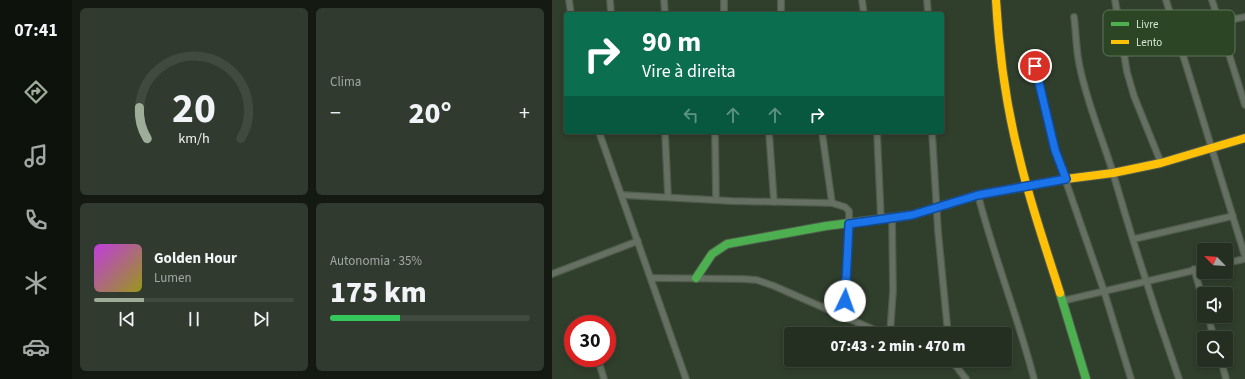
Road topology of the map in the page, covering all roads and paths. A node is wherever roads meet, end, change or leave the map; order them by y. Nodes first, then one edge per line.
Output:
1 (569, 0) edge
2 (610, 0) edge
3 (664, 0) edge
4 (724, 0) edge
5 (780, 0) edge
6 (862, 0) edge
7 (927, 0) edge
8 (996, 0) edge
9 (1115, 0) edge
10 (1166, 0) edge
11 (1212, 0) edge
12 (1117, 10) edge
13 (1169, 10) edge
14 (1215, 10) edge
15 (571, 12) edge
16 (611, 12) edge
17 (665, 12) edge
18 (724, 12) edge
19 (781, 12) edge
20 (864, 12) edge
21 (928, 12) edge
22 (1074, 17) dead end
23 (1245, 17) edge
24 (1235, 19) edge
25 (1124, 56) edge
26 (1184, 56) edge
27 (1230, 56) edge
28 (1035, 66) dead end
29 (1245, 105) edge
30 (601, 134) edge
31 (664, 134) edge
32 (715, 134) edge
33 (769, 134) edge
34 (822, 134) edge
35 (877, 134) edge
36 (932, 134) edge
37 (1245, 138) edge
38 (1213, 147) junction
39 (1161, 163) junction
40 (1112, 173) junction
41 (1066, 179) junction
42 (1029, 187) junction
43 (622, 195) junction
44 (978, 195) junction
45 (668, 196) junction
46 (716, 200) junction
47 (774, 202) junction
48 (832, 204) junction
49 (936, 207) junction
50 (1233, 216) junction
51 (892, 218) junction
52 (881, 220) junction
53 (849, 224) junction
54 (1134, 239) junction
55 (638, 241) junction
56 (1245, 256) edge
57 (1245, 259) edge
58 (1233, 262) edge
59 (1194, 269) junction
60 (1197, 269) edge
61 (552, 274) edge
62 (651, 278) junction
63 (696, 278) junction
64 (1146, 281) junction
65 (1199, 287) edge
66 (1104, 291) junction
67 (1062, 301) junction
68 (844, 316) junction
69 (868, 327) edge
70 (890, 327) edge
71 (947, 327) edge
72 (600, 367) edge
73 (957, 367) edge
74 (1223, 367) edge
75 (604, 379) edge
76 (686, 379) edge
77 (966, 379) edge
78 (1034, 379) edge
79 (1086, 379) edge
80 (1131, 379) edge
81 (1179, 379) edge
82 (1226, 379) edge

1 - 15 street
2 - 16 street
3 - 17 street
4 - 18 street
5 - 19 street
6 - 20 street
7 - 21 street
8 - 42 street
9 - 12 street
10 - 13 street
11 - 14 street
22 - 40 street
23 - 24 street
25 - 39 street
26 - 38 street
27 - 29 street
28 - 41 street
30 - 43 street
31 - 45 street
32 - 46 street
33 - 47 street
34 - 48 street
35 - 52 street
36 - 49 street
37 - 38 street
38 - 39 street
38 - 50 street
39 - 40 street
40 - 41 street
40 - 54 street
41 - 42 street
41 - 66 street
42 - 44 street
42 - 67 street
43 - 45 street
43 - 55 street
44 - 49 street
44 - 78 street
45 - 46 street
46 - 47 street
47 - 48 street
48 - 53 street
49 - 51 street
49 - 71 street
50 - 54 street
50 - 56 street
51 - 52 street
51 - 70 street
52 - 53 street
53 - 63 street
53 - 68 street
54 - 64 street
55 - 61 street
55 - 62 street
57 - 58 street
59 - 60 street
59 - 64 street
59 - 65 street
62 - 63 street
62 - 76 street
63 - 68 street
64 - 66 street
64 - 81 street
66 - 67 street
66 - 80 street
67 - 79 street
68 - 69 street
72 - 75 street
73 - 77 street
74 - 82 street

